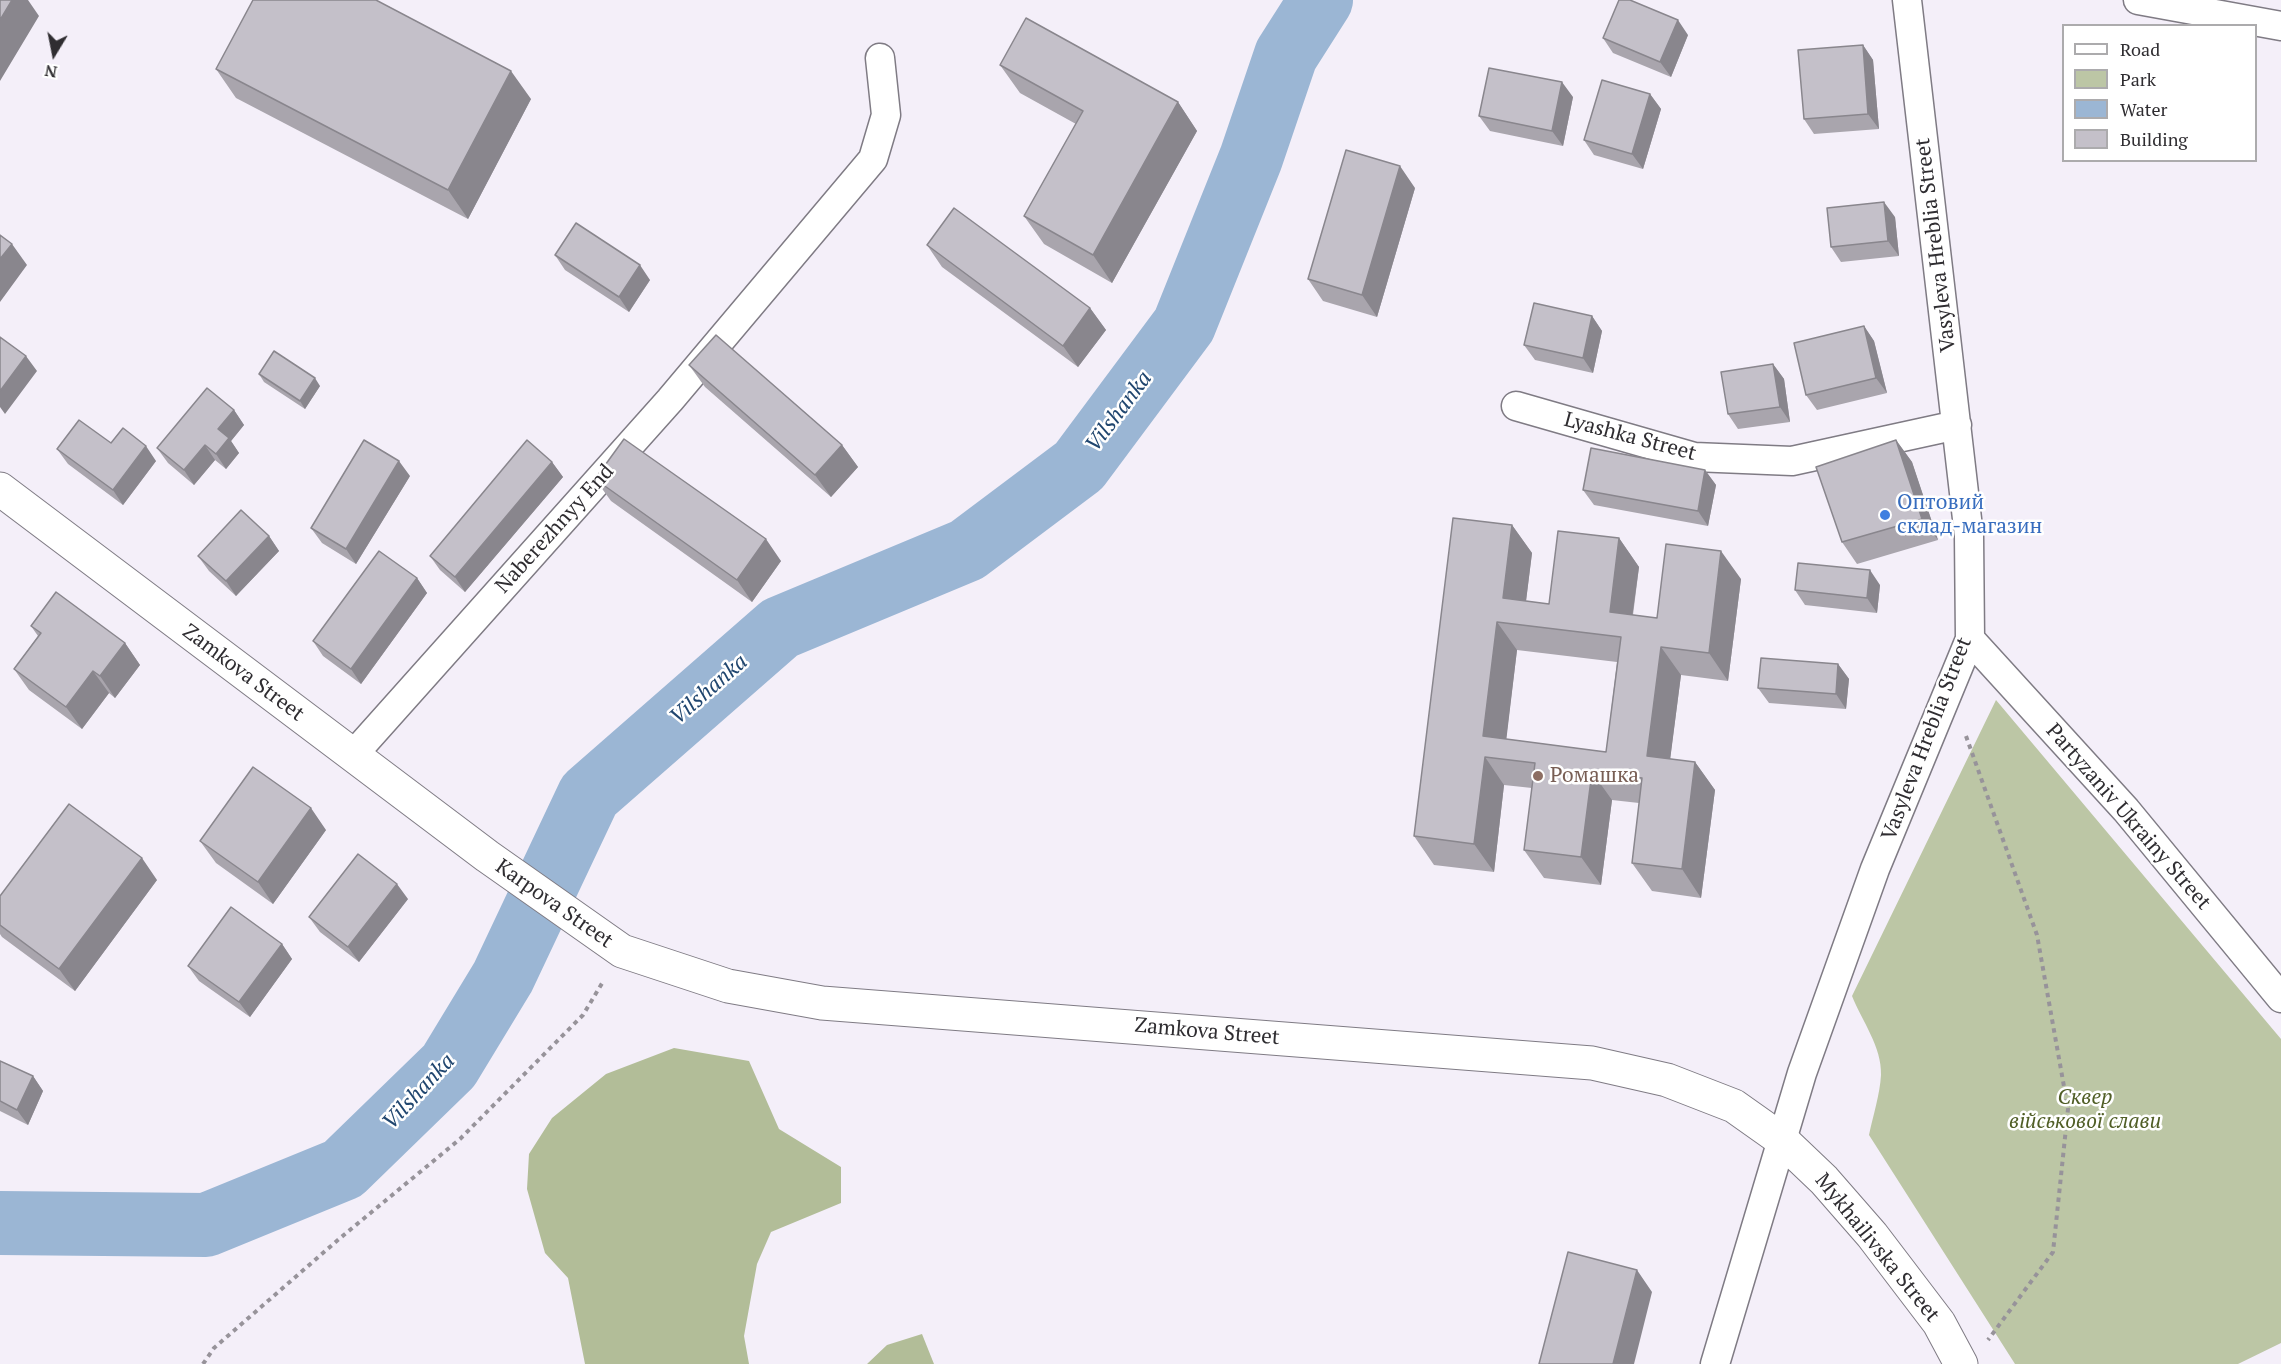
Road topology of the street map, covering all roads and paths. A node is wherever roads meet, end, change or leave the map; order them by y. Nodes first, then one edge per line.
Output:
1 (1906, 0) edge
2 (2138, 0) edge
3 (2281, 26) edge
4 (880, 58) dead end
5 (1516, 406) dead end
6 (1957, 425) junction
7 (0, 489) edge
8 (1970, 639) junction
9 (1949, 690) junction
10 (353, 755) junction
11 (487, 856) joint
12 (622, 951) junction
13 (2281, 998) edge
14 (1782, 1140) junction
15 (1973, 1355) edge
16 (202, 1364) edge
17 (1715, 1364) edge

1 - 6 street, Vasyleva Hreblia Street
2 - 3 street
4 - 10 street, Naberezhnyy End
5 - 6 street, Lyashka Street
6 - 8 street, Vasyleva Hreblia Street
7 - 10 main road, Zamkova Street
8 - 9 street, Vasyleva Hreblia Street
8 - 13 street, Partyzaniv Ukrainy Street
9 - 14 street, Vasyleva Hreblia Street
9 - 15 path
10 - 11 main road, Zamkova Street
11 - 12 main road, Karpova Street
12 - 14 main road, Zamkova Street
12 - 16 path
14 - 15 main road, Mykhailivska Street
14 - 17 street, Vasyleva Hreblia Street

